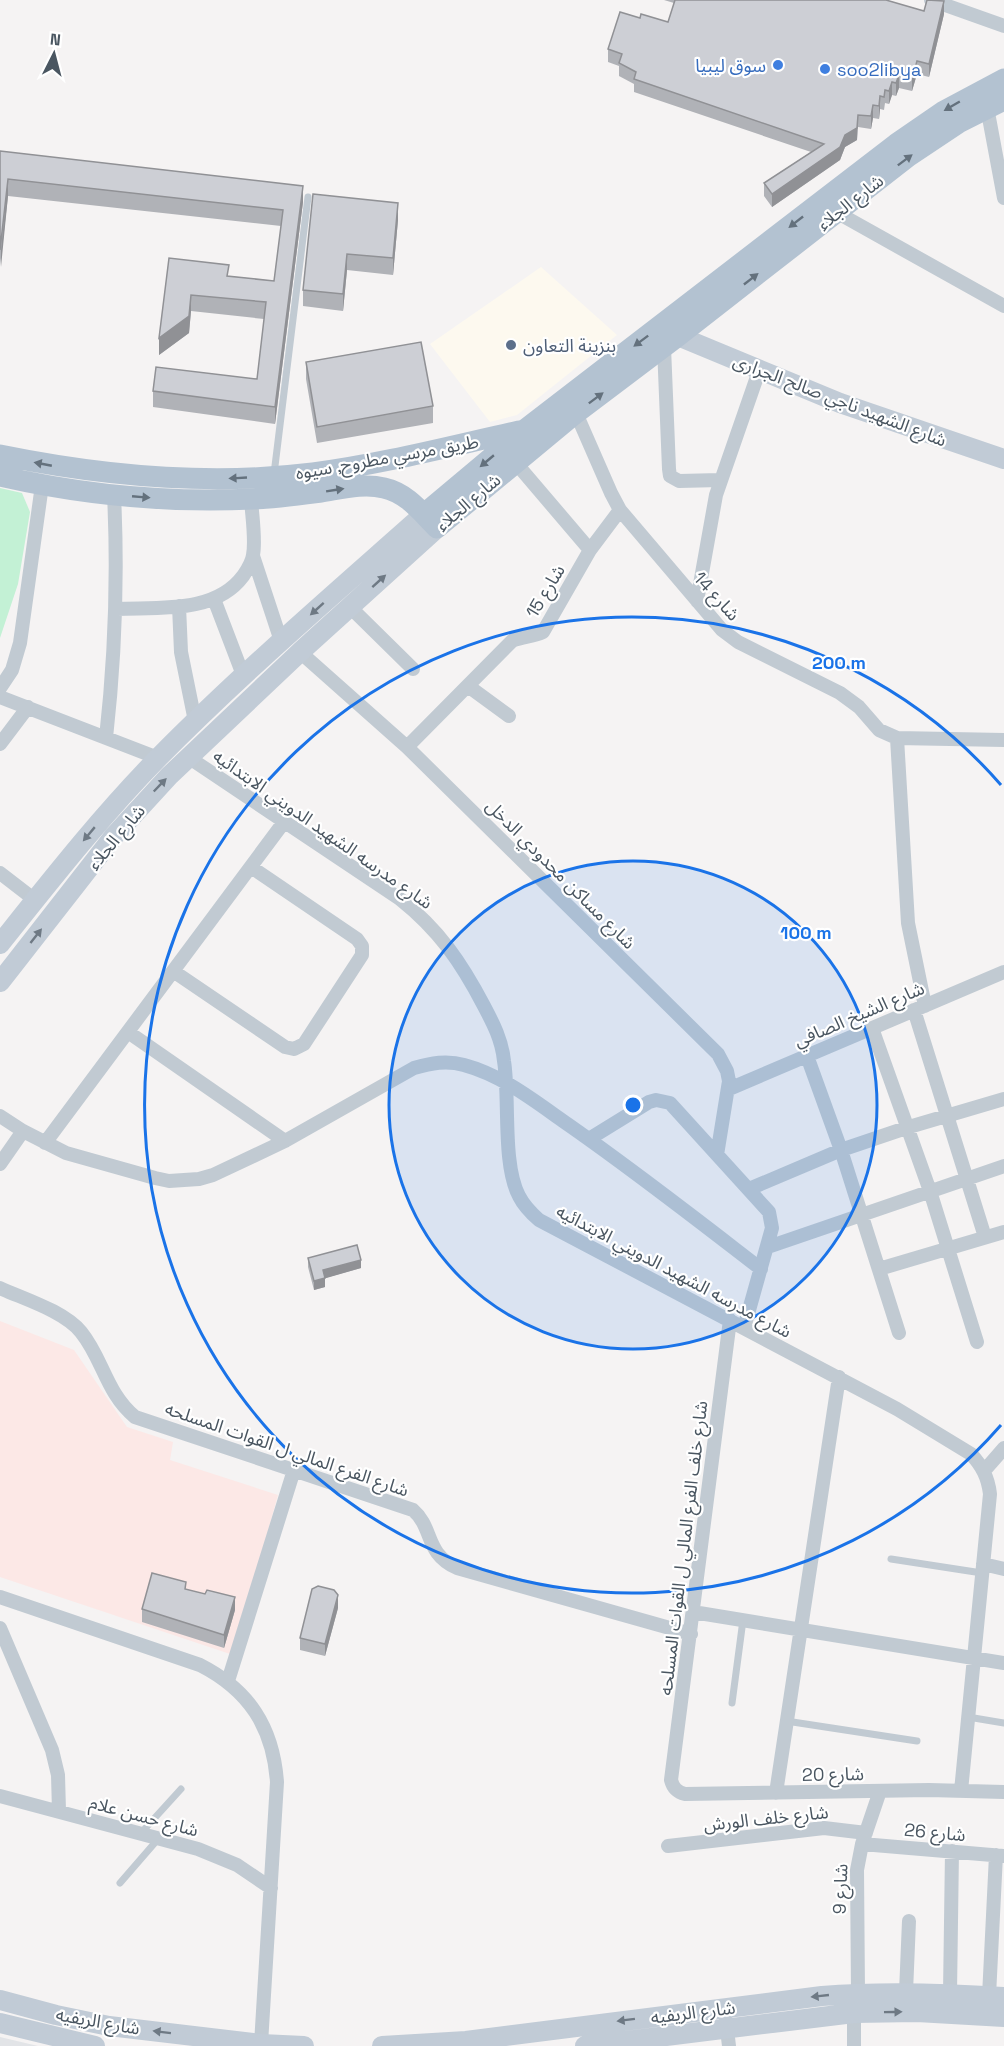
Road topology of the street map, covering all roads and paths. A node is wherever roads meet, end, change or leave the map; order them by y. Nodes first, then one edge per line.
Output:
1 (931, 0) edge
2 (1004, 26) edge
3 (1004, 79) edge
4 (996, 104) edge
5 (998, 132) edge
6 (308, 197) dead end
7 (1004, 198) edge
8 (836, 212) junction
9 (1004, 306) edge
10 (671, 342) junction
11 (759, 371) junction
12 (576, 413) junction
13 (523, 431) junction
14 (0, 455) edge
15 (1004, 459) edge
16 (515, 462) junction
17 (0, 476) edge
18 (274, 476) junction
19 (720, 480) junction
20 (42, 485) junction
21 (114, 495) junction
22 (251, 499) junction
23 (620, 510) junction
24 (430, 521) junction
25 (590, 550) junction
26 (253, 556) junction
27 (213, 599) junction
28 (697, 601) junction
29 (178, 606) junction
30 (350, 607) junction
31 (117, 609) junction
32 (281, 641) junction
33 (300, 652) junction
34 (413, 669) dead end
35 (243, 675) junction
36 (468, 686) junction
37 (0, 688) edge
38 (0, 698) edge
39 (28, 707) junction
40 (509, 716) dead end
41 (195, 721) junction
42 (106, 738) junction
43 (897, 738) junction
44 (1004, 740) edge
45 (0, 744) edge
46 (407, 747) junction
47 (188, 757) junction
48 (158, 758) junction
49 (284, 822) junction
50 (251, 867) junction
51 (0, 873) edge
52 (35, 900) junction
53 (0, 944) edge
54 (173, 971) junction
55 (1004, 972) edge
56 (0, 982) edge
57 (920, 1008) junction
58 (872, 1028) junction
59 (128, 1032) junction
60 (807, 1056) junction
61 (506, 1082) junction
62 (729, 1089) junction
63 (1004, 1099) edge
64 (0, 1116) edge
65 (947, 1116) junction
66 (909, 1127) junction
67 (23, 1131) junction
68 (589, 1139) junction
69 (285, 1141) junction
70 (45, 1143) junction
71 (841, 1150) junction
72 (717, 1155) junction
73 (0, 1164) edge
74 (1004, 1166) edge
75 (966, 1178) junction
76 (749, 1189) junction
77 (930, 1191) junction
78 (861, 1214) junction
79 (1004, 1232) edge
80 (985, 1237) junction
81 (768, 1247) junction
82 (948, 1248) junction
83 (761, 1269) junction
84 (879, 1269) junction
85 (0, 1288) edge
86 (730, 1320) junction
87 (744, 1328) junction
88 (899, 1333) dead end
89 (977, 1342) dead end
90 (839, 1377) junction
91 (1004, 1448) edge
92 (294, 1470) junction
93 (984, 1471) junction
94 (891, 1559) dead end
95 (983, 1569) junction
96 (1004, 1569) edge
97 (0, 1597) edge
98 (693, 1612) junction
99 (743, 1620) junction
100 (0, 1628) edge
101 (800, 1630) junction
102 (691, 1634) junction
103 (974, 1658) junction
104 (1004, 1663) edge
105 (228, 1682) junction
106 (732, 1703) dead end
107 (968, 1717) junction
108 (786, 1721) junction
109 (1004, 1722) edge
110 (917, 1741) dead end
111 (671, 1780) joint
112 (181, 1789) dead end
113 (880, 1791) junction
114 (961, 1791) junction
115 (1004, 1792) edge
116 (776, 1793) junction
117 (0, 1796) edge
118 (59, 1811) junction
119 (141, 1833) junction
120 (159, 1838) junction
121 (864, 1839) junction
122 (668, 1846) dead end
123 (952, 1851) junction
124 (1000, 1856) edge
125 (120, 1883) dead end
126 (271, 1888) junction
127 (909, 1921) dead end
128 (906, 1992) junction
129 (858, 1993) junction
130 (950, 1993) junction
131 (996, 1996) edge
132 (0, 2000) edge
133 (726, 2008) junction
134 (854, 2013) junction
135 (1004, 2017) edge
136 (0, 2023) edge
137 (728, 2037) edge
138 (637, 2043) edge
139 (261, 2044) junction
140 (94, 2046) edge
141 (304, 2046) edge
142 (382, 2046) edge
143 (585, 2046) edge
144 (854, 2046) edge

1 - 2 street
3 -> 13 main road, شارع الجلاء
4 - 5 street
8 -> 4 main road, شارع الجلاء
5 - 7 street
6 - 18 lane
8 - 9 street
10 -> 8 main road, شارع الجلاء
10 - 11 street, شارع الشهيد ناجي صالح الجرارى
12 -> 10 main road, شارع الجلاء
10 - 19 street
11 - 15 street, شارع الشهيد ناجي صالح الجرارى
11 - 19 street
12 - 16 main road, شارع الجلاء
12 - 23 street, شارع 14
13 - 18 main road, طريق مرسي مطروح, سيوه
13 -> 24 main road, شارع الجلاء
18 -> 14 main road, طريق مرسي مطروح, سيوه
16 - 24 main road, شارع الجلاء
16 - 25 street
17 - 20 main road, طريق مرسي مطروح, سيوه
19 - 28 street
20 - 21 main road, طريق مرسي مطروح, سيوه
20 - 37 street
21 -> 22 main road, طريق مرسي مطروح, سيوه
21 - 31 street
22 -> 24 main road, طريق مرسي مطروح, سيوه
22 - 26 street
23 - 25 street, شارع 15
23 - 28 street, شارع 14
30 -> 24 street, شارع الجلاء
24 -> 32 street, شارع الجلاء
25 - 36 street, شارع 15
26 - 27 street
26 - 32 street
27 - 29 street
27 - 35 street
28 - 43 street, شارع 14
29 - 31 street
29 - 41 street
30 - 33 street, شارع الجلاء
30 - 34 street
31 - 42 street
32 - 35 street, شارع الجلاء
33 - 46 street, شارع مساكن محدودي الدخل
33 - 47 street, شارع الجلاء
35 - 41 street, شارع الجلاء
36 - 40 street
36 - 46 street, شارع 15
38 - 39 street
39 - 42 street
39 - 45 street
41 - 48 street, شارع الجلاء
42 - 48 street
43 - 44 street
43 - 57 street
46 - 62 street, شارع مساكن محدودي الدخل
47 - 49 street, شارع مدرسه الشهيد الدويني الابتدائيه
56 -> 47 street, شارع الجلاء
48 -> 52 street, شارع الجلاء
49 - 50 street
49 - 61 street, شارع مدرسه الشهيد الدويني الابتدائيه
50 - 54 street
50 - 54 street
51 - 52 street
52 - 53 street, شارع الجلاء
54 - 59 street
55 - 57 street, شارع الشيخ الصافي
57 - 58 street, شارع الشيخ الصافي
57 - 65 street
58 - 60 street, شارع الشيخ الصافي
58 - 66 street
59 - 69 street
59 - 70 street
60 - 62 street, شارع الشيخ الصافي
60 - 71 street
61 - 68 street
61 - 69 street
61 - 86 street, شارع مدرسه الشهيد الدويني الابتدائيه
62 - 72 street, شارع مساكن محدودي الدخل
63 - 65 street
64 - 67 street
65 - 66 street
65 - 75 street
66 - 71 street
66 - 77 street
67 - 70 street
67 - 73 street
68 - 72 street
68 - 83 street
69 - 70 street
71 - 76 street
71 - 78 street
72 - 76 street
74 - 75 street
75 - 77 street
75 - 80 street
76 - 81 street
77 - 78 street
77 - 82 street
78 - 81 street
78 - 84 street
79 - 80 street
80 - 82 street
81 - 83 street
82 - 84 street
82 - 89 street
83 - 87 street
84 - 88 street
85 - 92 street, شارع الفرع المالي ل القوات المسلحه
86 - 87 street, شارع مدرسه الشهيد الدويني الابتدائيه
86 - 98 street, شارع خلف الفرع المالي ل القوات المسلحه
87 - 90 street, شارع مدرسه الشهيد الدويني الابتدائيه
90 - 93 street, شارع مدرسه الشهيد الدويني الابتدائيه
90 - 101 street
91 - 93 street
92 - 102 street, شارع الفرع المالي ل القوات المسلحه
92 - 105 street
93 - 95 street
94 - 95 lane
95 - 96 street
95 - 103 street
97 - 105 street
98 - 99 street
98 - 102 street, شارع خلف الفرع المالي ل القوات المسلحه
99 - 101 street
99 - 106 lane
100 - 118 street
101 - 103 street
101 - 108 street
102 - 111 street, شارع خلف الفرع المالي ل القوات المسلحه
103 - 104 street
103 - 107 street
105 - 126 street
107 - 109 lane
107 - 114 street
108 - 110 lane
108 - 116 street
111 - 116 street, شارع 20
112 - 119 lane
113 - 114 street, شارع 20
113 - 116 street, شارع 20
113 - 121 street, شارع 9
114 - 115 street, شارع 20
117 - 118 street, شارع حسن علام
118 - 119 street, شارع حسن علام
119 - 120 street, شارع حسن علام
120 - 125 lane
120 - 126 street, شارع حسن علام
121 - 122 street, شارع خلف الورش
121 - 123 street, شارع 26
121 - 129 street, شارع 9
123 - 124 street, شارع 26
123 - 130 street
124 - 131 street
126 - 139 street
127 - 128 street
128 - 129 street, شارع الريفيه
128 - 130 street, شارع الريفيه
129 -> 133 street, شارع الريفيه
130 - 131 street, شارع الريفيه
139 -> 132 street, شارع الريفيه
133 - 137 street
133 -> 142 street, شارع الريفيه
134 -> 135 street, شارع الريفيه
134 - 137 street, شارع الريفيه
134 - 144 street
136 - 140 street, شارع الريفيه
137 - 138 street, شارع الريفيه
138 - 143 street, شارع الريفيه
139 - 141 street, شارع الريفيه

